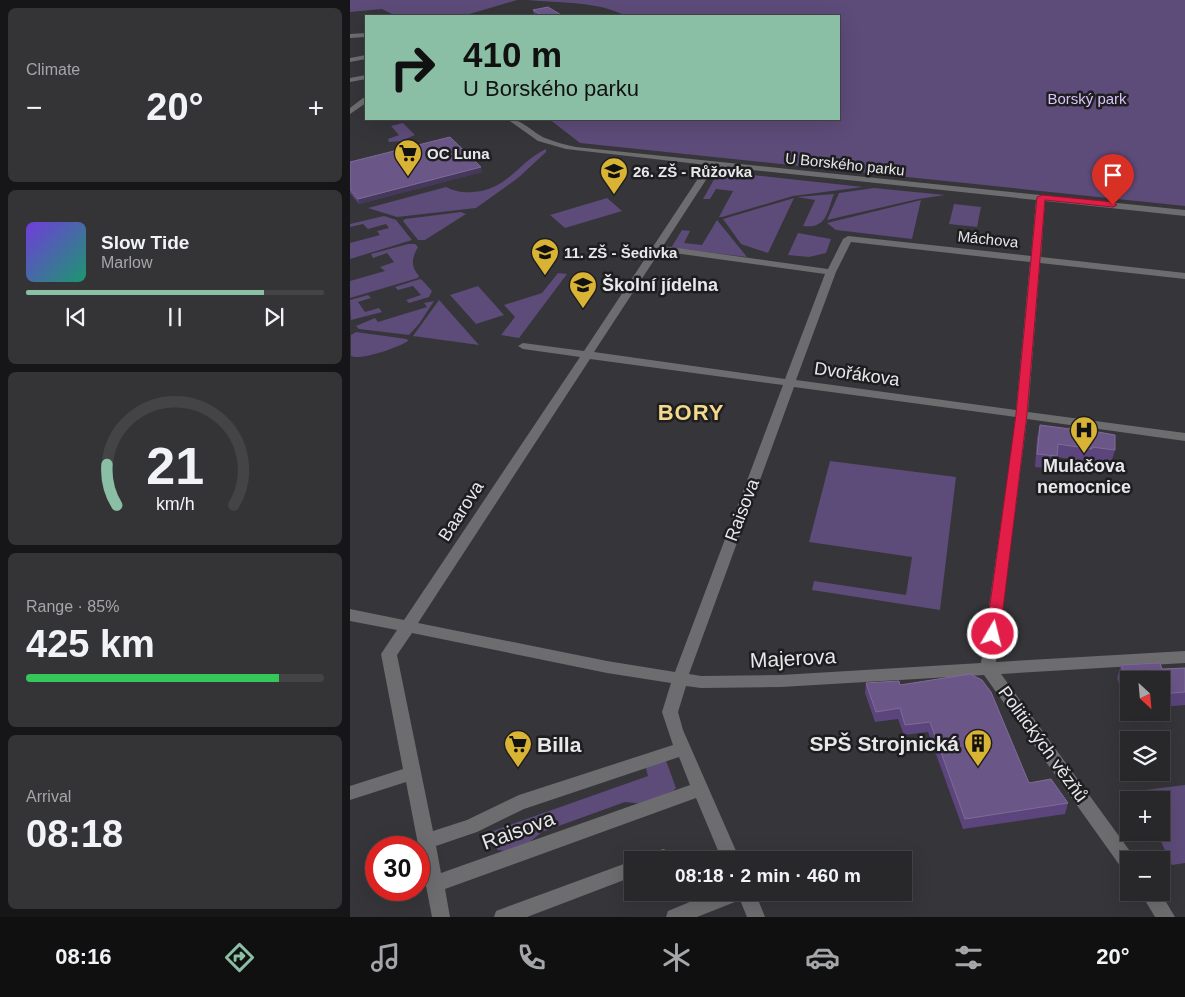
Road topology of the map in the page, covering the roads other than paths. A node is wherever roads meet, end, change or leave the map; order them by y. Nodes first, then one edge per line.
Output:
1 (365, 35) edge
2 (350, 36) edge
3 (365, 57) edge
4 (350, 60) edge
5 (365, 77) edge
6 (350, 80) edge
7 (365, 101) edge
8 (350, 112) edge
9 (512, 120) edge
10 (712, 164) junction
11 (1042, 197) junction
12 (1185, 213) edge
13 (848, 239) joint
14 (658, 248) junction
15 (1036, 259) junction
16 (832, 272) junction
17 (1185, 276) edge
18 (524, 346) dead end
19 (588, 354) junction
20 (790, 382) junction
21 (1022, 414) junction
22 (1185, 437) edge
23 (350, 615) edge
24 (408, 627) junction
25 (1185, 657) edge
26 (988, 668) junction
27 (678, 680) junction
28 (683, 749) junction
29 (412, 773) junction
30 (700, 788) junction
31 (350, 793) edge
32 (425, 836) edge
33 (430, 840) edge
34 (728, 851) edge
35 (1120, 851) edge
36 (430, 860) edge
37 (624, 872) edge
38 (435, 884) junction
39 (715, 901) edge
40 (750, 901) edge
41 (1155, 901) edge
42 (441, 917) edge
43 (502, 917) edge
44 (675, 917) edge
45 (756, 917) edge
46 (1166, 917) edge

1 - 2 street
3 - 4 street
5 - 6 street
7 - 8 street
9 - 10 street, U Borského parku
10 - 11 street, U Borského parku
10 - 14 street, Baarova
11 - 12 street, U Borského parku
11 - 15 street, Politických vězňů
13 - 15 street, Máchova
13 - 16 street, Raisova
14 - 16 street
14 - 19 street, Baarova
15 - 17 street, Máchova
15 - 21 street, Politických vězňů
16 - 20 street, Raisova
18 - 19 street, Dvořákova
19 - 20 street, Dvořákova
19 - 24 street, Baarova
20 - 21 street, Dvořákova
20 - 27 street, Raisova
21 - 22 street, Dvořákova
21 - 26 street, Politických vězňů
23 - 24 street, Majerova
24 - 27 street, Majerova
24 - 29 street, Baarova
25 - 26 street, Majerova
26 - 27 street, Majerova
26 - 35 street, Politických vězňů
27 - 28 street, Raisova
28 - 30 street, Raisova
28 - 33 street, Raisova
29 - 31 street
29 - 32 street, Baarova
30 - 34 street, Raisova
30 - 38 street, Raisova
36 - 38 street, Baarova
37 - 43 street
38 - 42 street, Baarova
39 - 44 street
40 - 45 street
41 - 46 street

